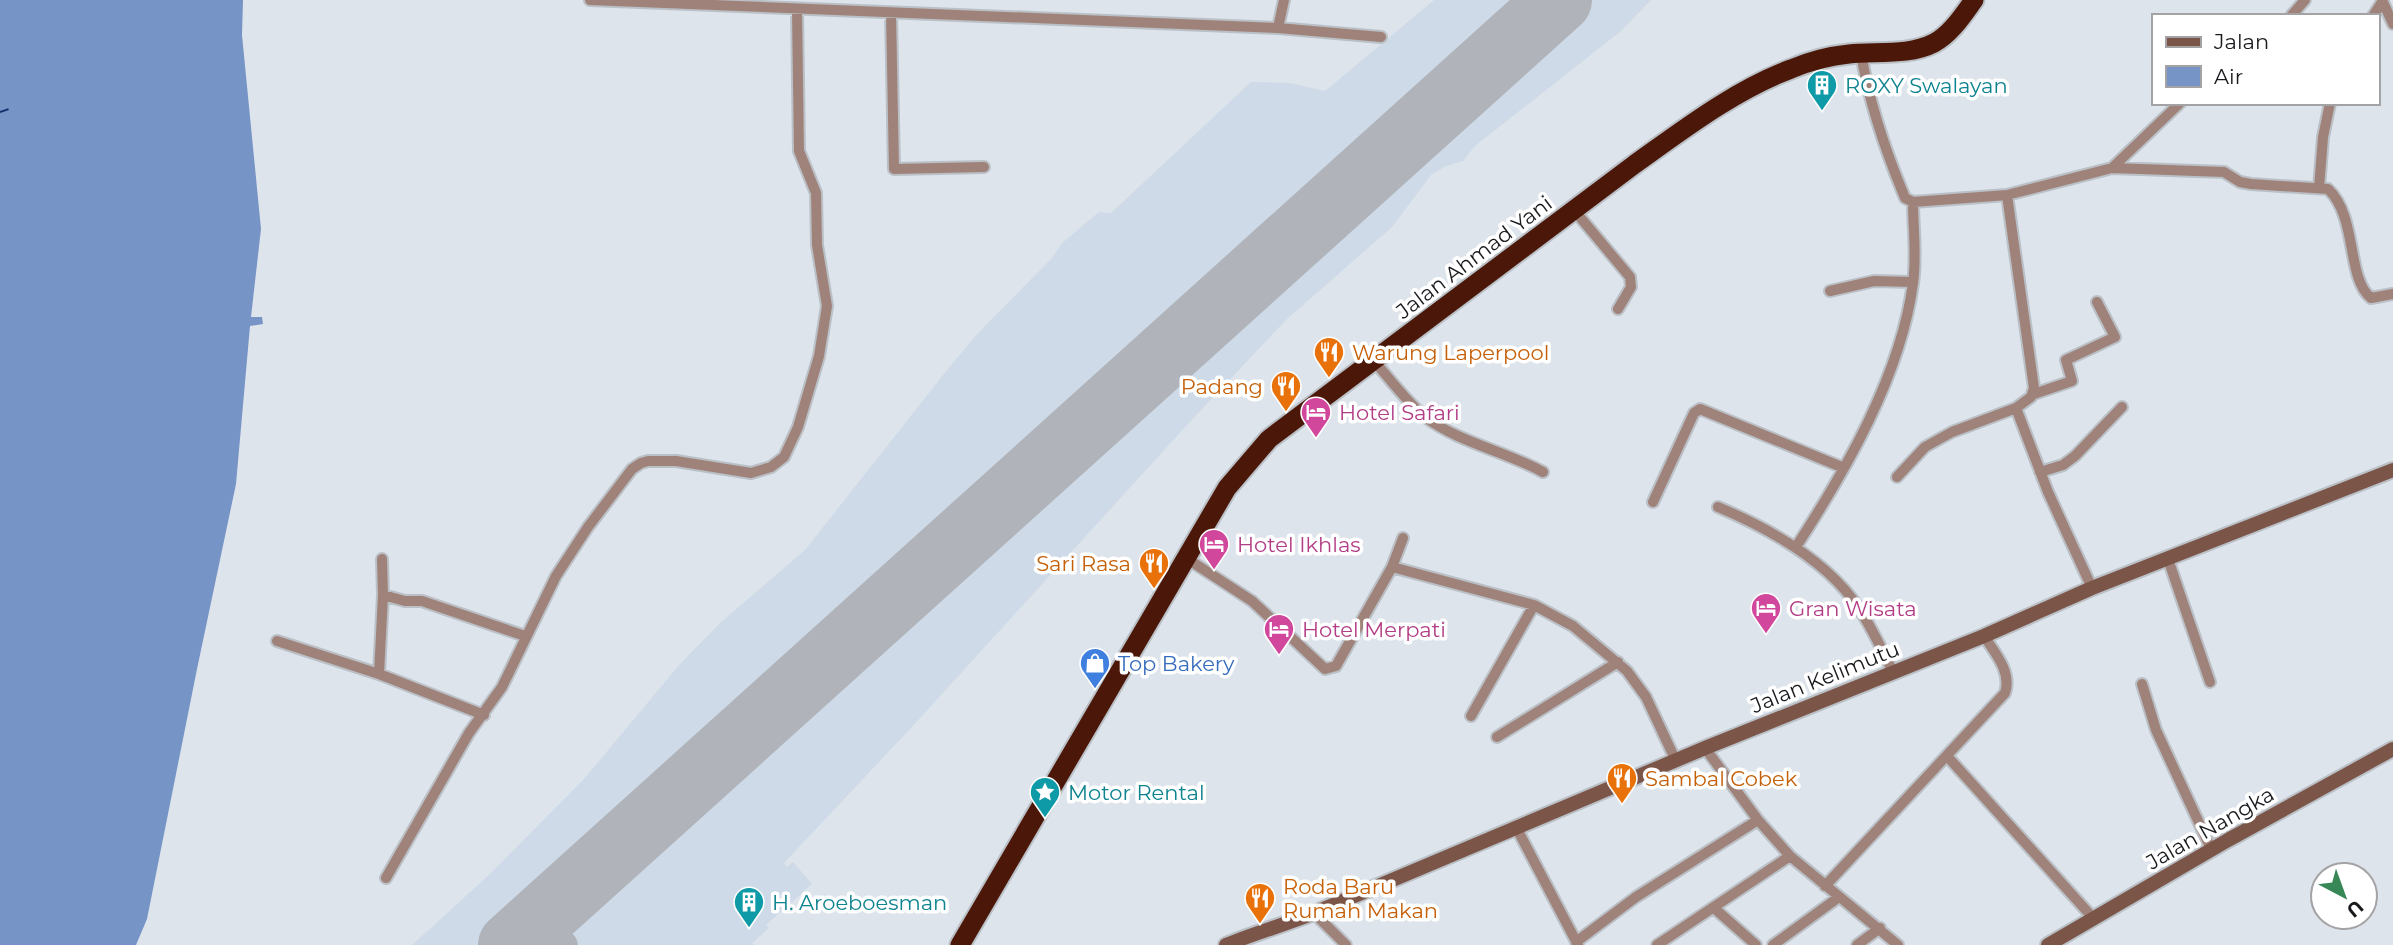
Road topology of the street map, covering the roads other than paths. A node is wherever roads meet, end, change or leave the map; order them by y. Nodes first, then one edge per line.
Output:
1 (590, 0) edge
2 (1284, 0) edge
3 (1974, 0) edge
4 (2305, 0) edge
5 (2382, 1) edge
6 (707, 2) edge
7 (883, 8) edge
8 (797, 10) junction
9 (2293, 14) edge
10 (2393, 24) edge
11 (1278, 28) junction
12 (1381, 37) dead end
13 (1861, 53) junction
14 (2177, 105) edge
15 (2330, 105) edge
16 (984, 167) dead end
17 (2112, 168) junction
18 (2319, 188) junction
19 (2007, 195) junction
20 (1913, 202) junction
21 (1574, 211) junction
22 (1913, 282) junction
23 (1830, 291) dead end
24 (2393, 294) edge
25 (2097, 302) dead end
26 (1618, 309) dead end
27 (1374, 361) junction
28 (2034, 394) junction
29 (2122, 407) dead end
30 (2016, 408) junction
31 (1844, 468) junction
32 (2393, 470) edge
33 (1543, 472) dead end
34 (2040, 472) junction
35 (1897, 477) dead end
36 (1653, 502) dead end
37 (1718, 507) dead end
38 (1403, 538) dead end
39 (1796, 547) junction
40 (1186, 558) junction
41 (382, 559) dead end
42 (2168, 559) junction
43 (1392, 567) junction
44 (2092, 588) junction
45 (383, 595) junction
46 (1534, 605) junction
47 (525, 636) junction
48 (1984, 636) junction
49 (277, 641) dead end
50 (1618, 662) junction
51 (1893, 672) junction
52 (379, 674) junction
53 (2210, 682) dead end
54 (2142, 684) dead end
55 (484, 715) junction
56 (1471, 716) dead end
57 (1497, 737) dead end
58 (1705, 748) junction
59 (2393, 749) edge
60 (1947, 756) junction
61 (1676, 761) junction
62 (1758, 820) junction
63 (1517, 829) junction
64 (2212, 851) junction
65 (1790, 856) junction
66 (386, 878) dead end
67 (1825, 886) junction
68 (1839, 897) junction
69 (1714, 908) junction
70 (1314, 913) junction
71 (2094, 919) junction
72 (1880, 928) junction
73 (1275, 929) junction
74 (1577, 944) edge
75 (960, 945) edge
76 (1226, 945) edge
77 (1250, 945) edge
78 (1346, 945) edge
79 (1657, 945) edge
80 (1756, 945) edge
81 (1773, 945) edge
82 (1857, 945) edge
83 (1898, 945) edge
84 (2048, 945) edge

1 - 6 street
2 - 11 street
3 - 13 highway, Jalan Ahmad Yani
4 - 9 street
5 - 10 street
6 - 8 street
7 - 8 street
7 - 11 street
7 - 16 street
8 - 47 street
11 - 12 street
13 - 20 street
13 - 21 highway, Jalan Ahmad Yani
14 - 17 street
15 - 18 street
17 - 18 street
17 - 19 street
18 - 24 street
19 - 20 street
19 - 28 street
20 - 22 street
21 - 26 street
21 - 27 highway, Jalan Ahmad Yani
22 - 23 street
22 - 31 street
25 - 28 street
27 - 33 street
27 - 40 highway, Jalan Ahmad Yani
28 - 30 street
29 - 34 street
30 - 34 street
30 - 35 street
31 - 36 street
31 - 39 street
32 - 42 street, Jalan Kelimutu
34 - 44 street
37 - 39 street
38 - 43 street
39 - 51 street
40 - 43 street
40 - 75 highway, Jalan Ahmad Yani
41 - 45 street
42 - 44 street, Jalan Kelimutu
42 - 53 street
43 - 46 street
44 - 48 street, Jalan Kelimutu
45 - 47 street
45 - 52 street
46 - 50 street
46 - 56 street
47 - 55 street
48 - 51 street, Jalan Kelimutu
48 - 60 street
49 - 52 street
50 - 57 street
50 - 61 street
51 - 58 street, Jalan Kelimutu
52 - 55 street
54 - 64 street
55 - 66 street
58 - 61 street, Jalan Kelimutu
58 - 62 street
59 - 64 street, Jalan Nangka
60 - 67 street
60 - 71 street
61 - 63 street, Jalan Kelimutu
62 - 65 street
62 - 74 street
63 - 70 street, Jalan Kelimutu
63 - 74 street
64 - 71 street, Jalan Nangka
65 - 67 street
65 - 69 street
67 - 68 street
68 - 72 street
68 - 81 street
69 - 79 street
69 - 80 street
70 - 73 street, Jalan Kelimutu
70 - 78 street
71 - 84 street, Jalan Nangka
72 - 82 street
72 - 83 street
73 - 76 street, Jalan Kelimutu
73 - 77 street, Jalan Kelimutu

